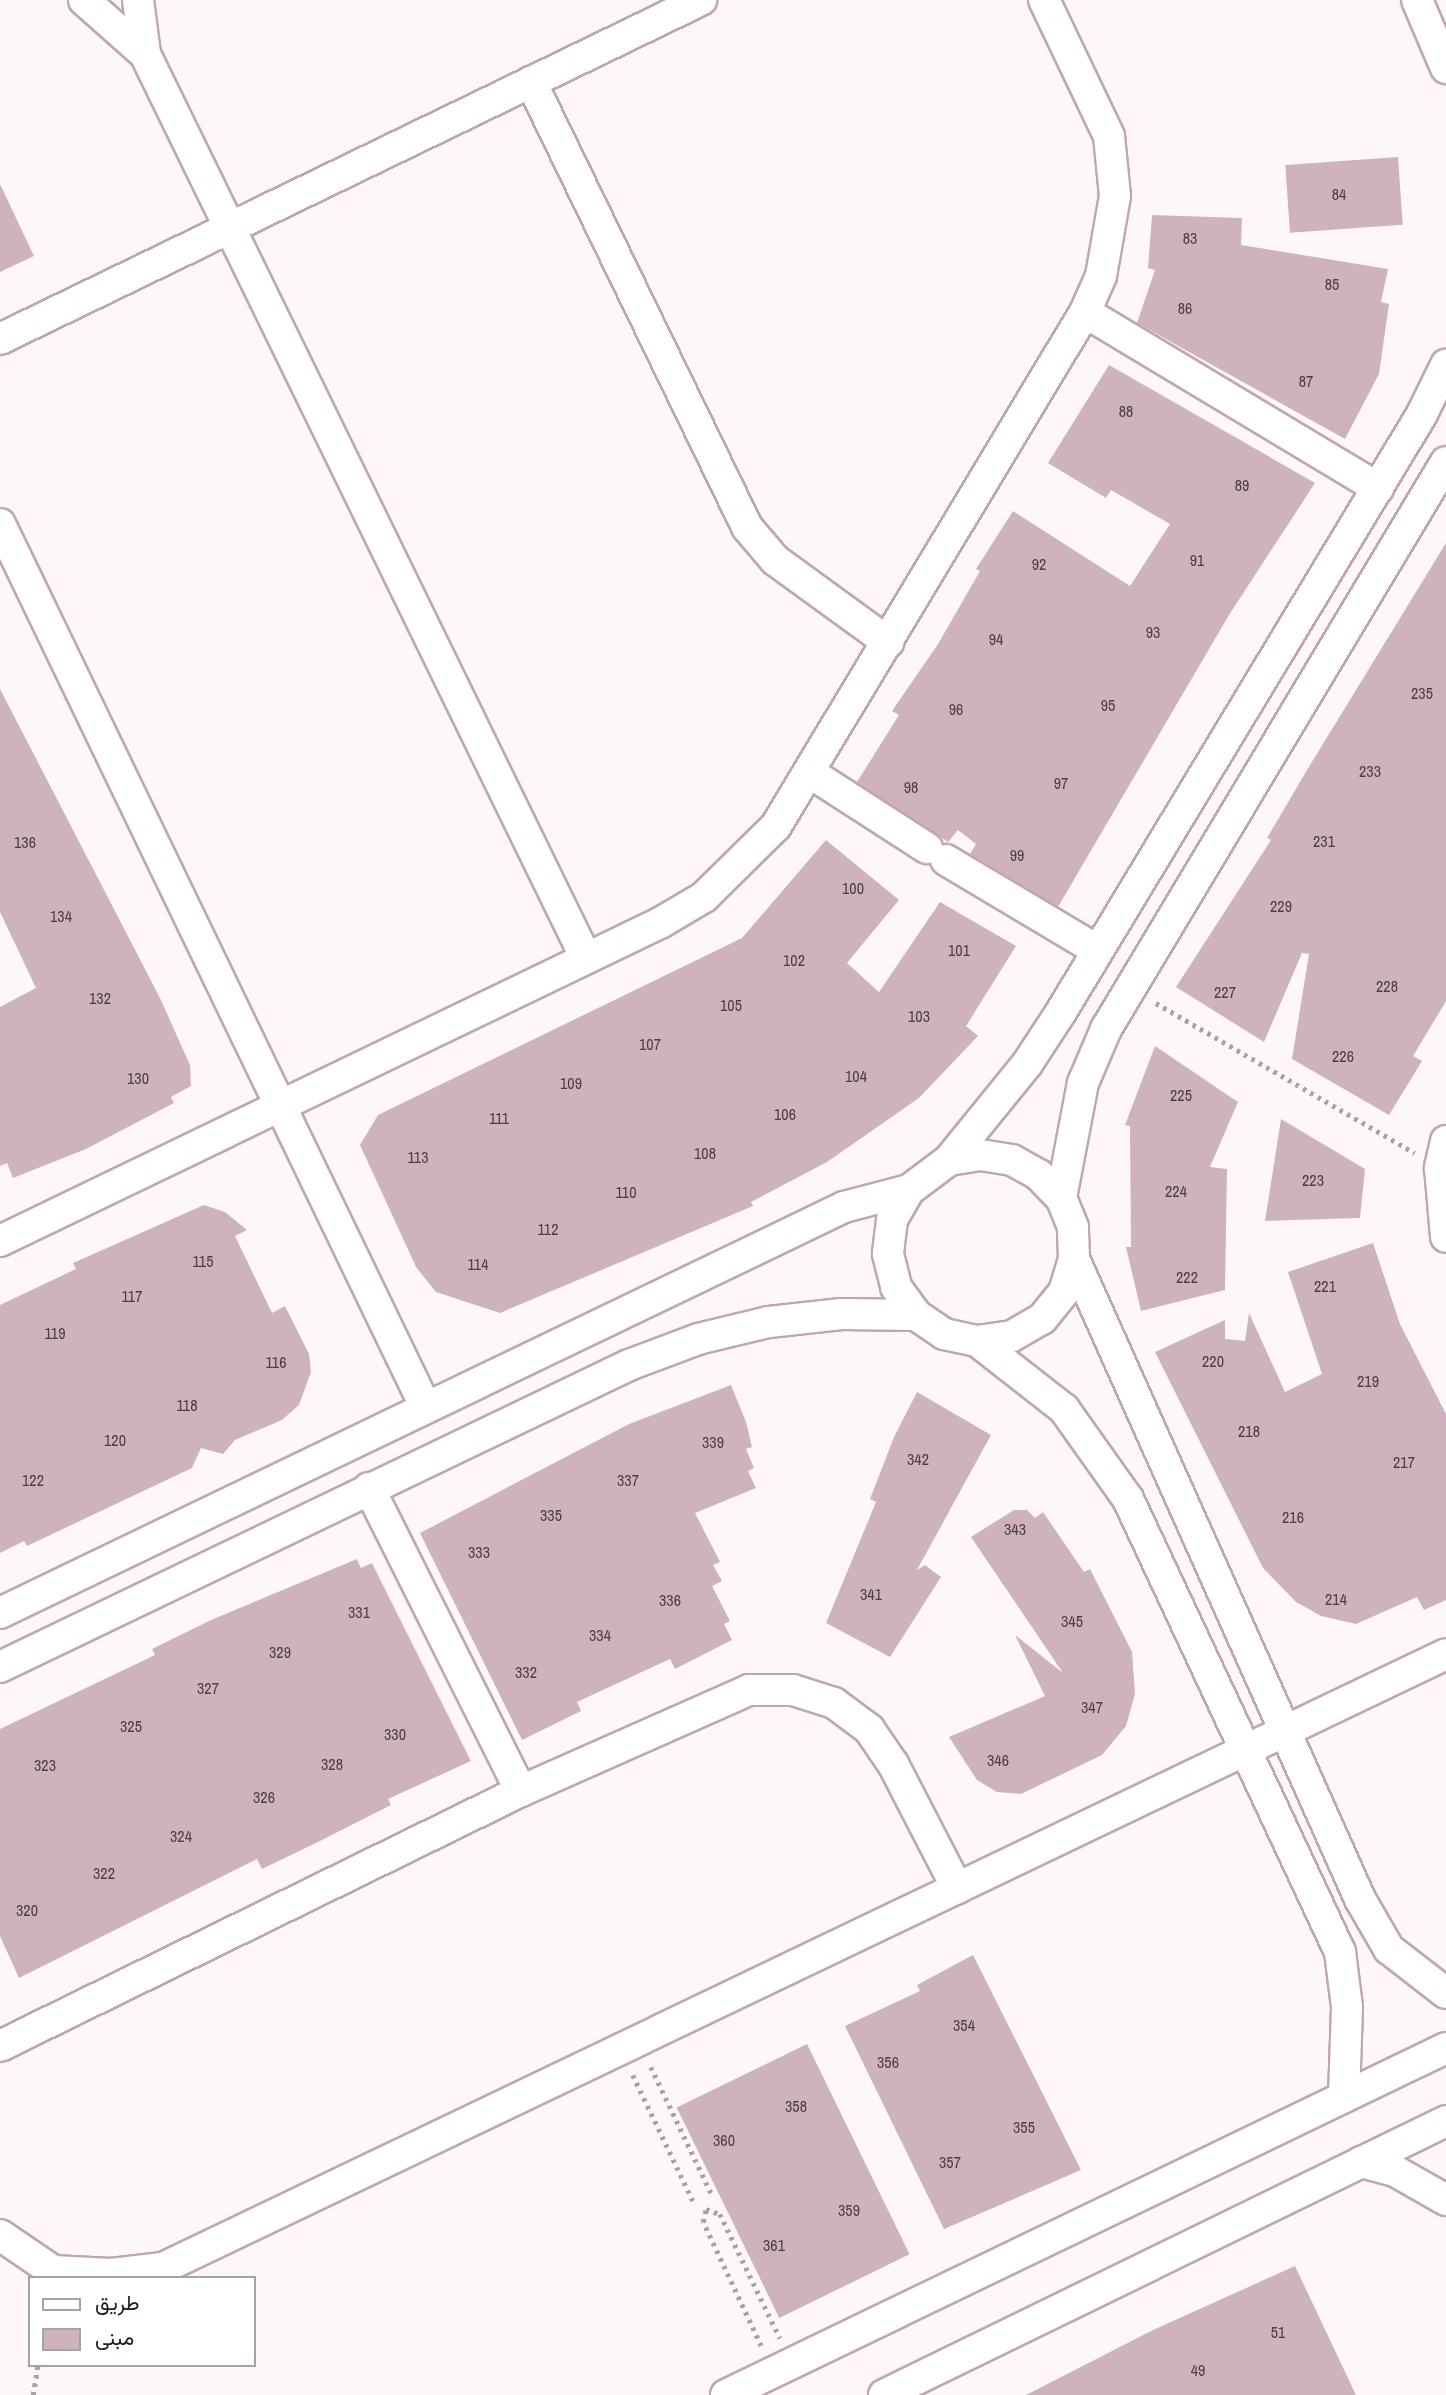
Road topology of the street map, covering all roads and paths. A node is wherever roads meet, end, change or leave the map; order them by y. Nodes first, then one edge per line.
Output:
1 (84, 0) edge
2 (138, 0) edge
3 (701, 0) edge
4 (1044, 0) edge
5 (1417, 0) edge
6 (145, 54) junction
7 (1446, 68) edge
8 (531, 82) junction
9 (230, 228) junction
10 (1085, 313) junction
11 (0, 340) edge
12 (1446, 365) edge
13 (1446, 462) edge
14 (1378, 488) junction
15 (0, 524) edge
16 (888, 642) junction
17 (812, 774) junction
18 (1097, 950) junction
19 (586, 958) junction
20 (1131, 988) junction
21 (281, 1106) junction
22 (1443, 1154) edge
23 (949, 1160) junction
24 (909, 1190) junction
25 (1060, 1198) junction
26 (1446, 1237) edge
27 (0, 1241) edge
28 (1074, 1259) junction
29 (916, 1315) junction
30 (977, 1341) junction
31 (426, 1408) junction
32 (369, 1488) junction
33 (0, 1613) edge
34 (1446, 1654) edge
35 (0, 1667) edge
36 (1285, 1731) junction
37 (1244, 1750) junction
38 (521, 1791) junction
39 (957, 1888) junction
40 (1446, 1993) edge
41 (630, 2045) junction
42 (0, 2046) edge
43 (1446, 2048) edge
44 (1344, 2097) junction
45 (1446, 2121) edge
46 (1361, 2162) junction
47 (712, 2195) dead end
48 (1446, 2200) edge
49 (694, 2203) dead end
50 (0, 2235) edge
51 (38, 2367) edge
52 (783, 2368) junction
53 (33, 2395) edge
54 (726, 2395) edge
55 (884, 2395) edge

1 - 6 street
2 - 6 street
3 - 8 street
4 - 10 street
5 - 7 street
6 - 9 street
8 - 9 street
8 - 16 street
9 - 11 street
9 - 19 street
10 - 14 street
10 - 16 street
12 - 14 street
13 - 20 street
14 - 18 street
15 - 21 street
16 - 17 street
17 - 18 street
17 - 19 street
18 - 23 street
19 - 21 street
20 - 22 path
20 - 25 street
21 - 27 street
21 - 31 street
22 - 26 street
23 - 24 street
23 - 25 street
24 - 29 street
24 - 31 street
25 - 28 street
28 - 30 street
28 - 36 street
29 - 30 street
29 - 32 street
30 - 37 street
31 - 33 street
32 - 35 street
32 - 38 street
34 - 36 street
36 - 37 street
36 - 40 street
37 - 39 street
37 - 44 street
38 - 39 street
38 - 42 street
39 - 41 street
41 - 47 path
41 - 49 path
41 - 50 street
43 - 44 street
44 - 52 street
45 - 46 street
46 - 48 street
46 - 55 street
51 - 53 path
52 - 52 path
52 - 54 street

